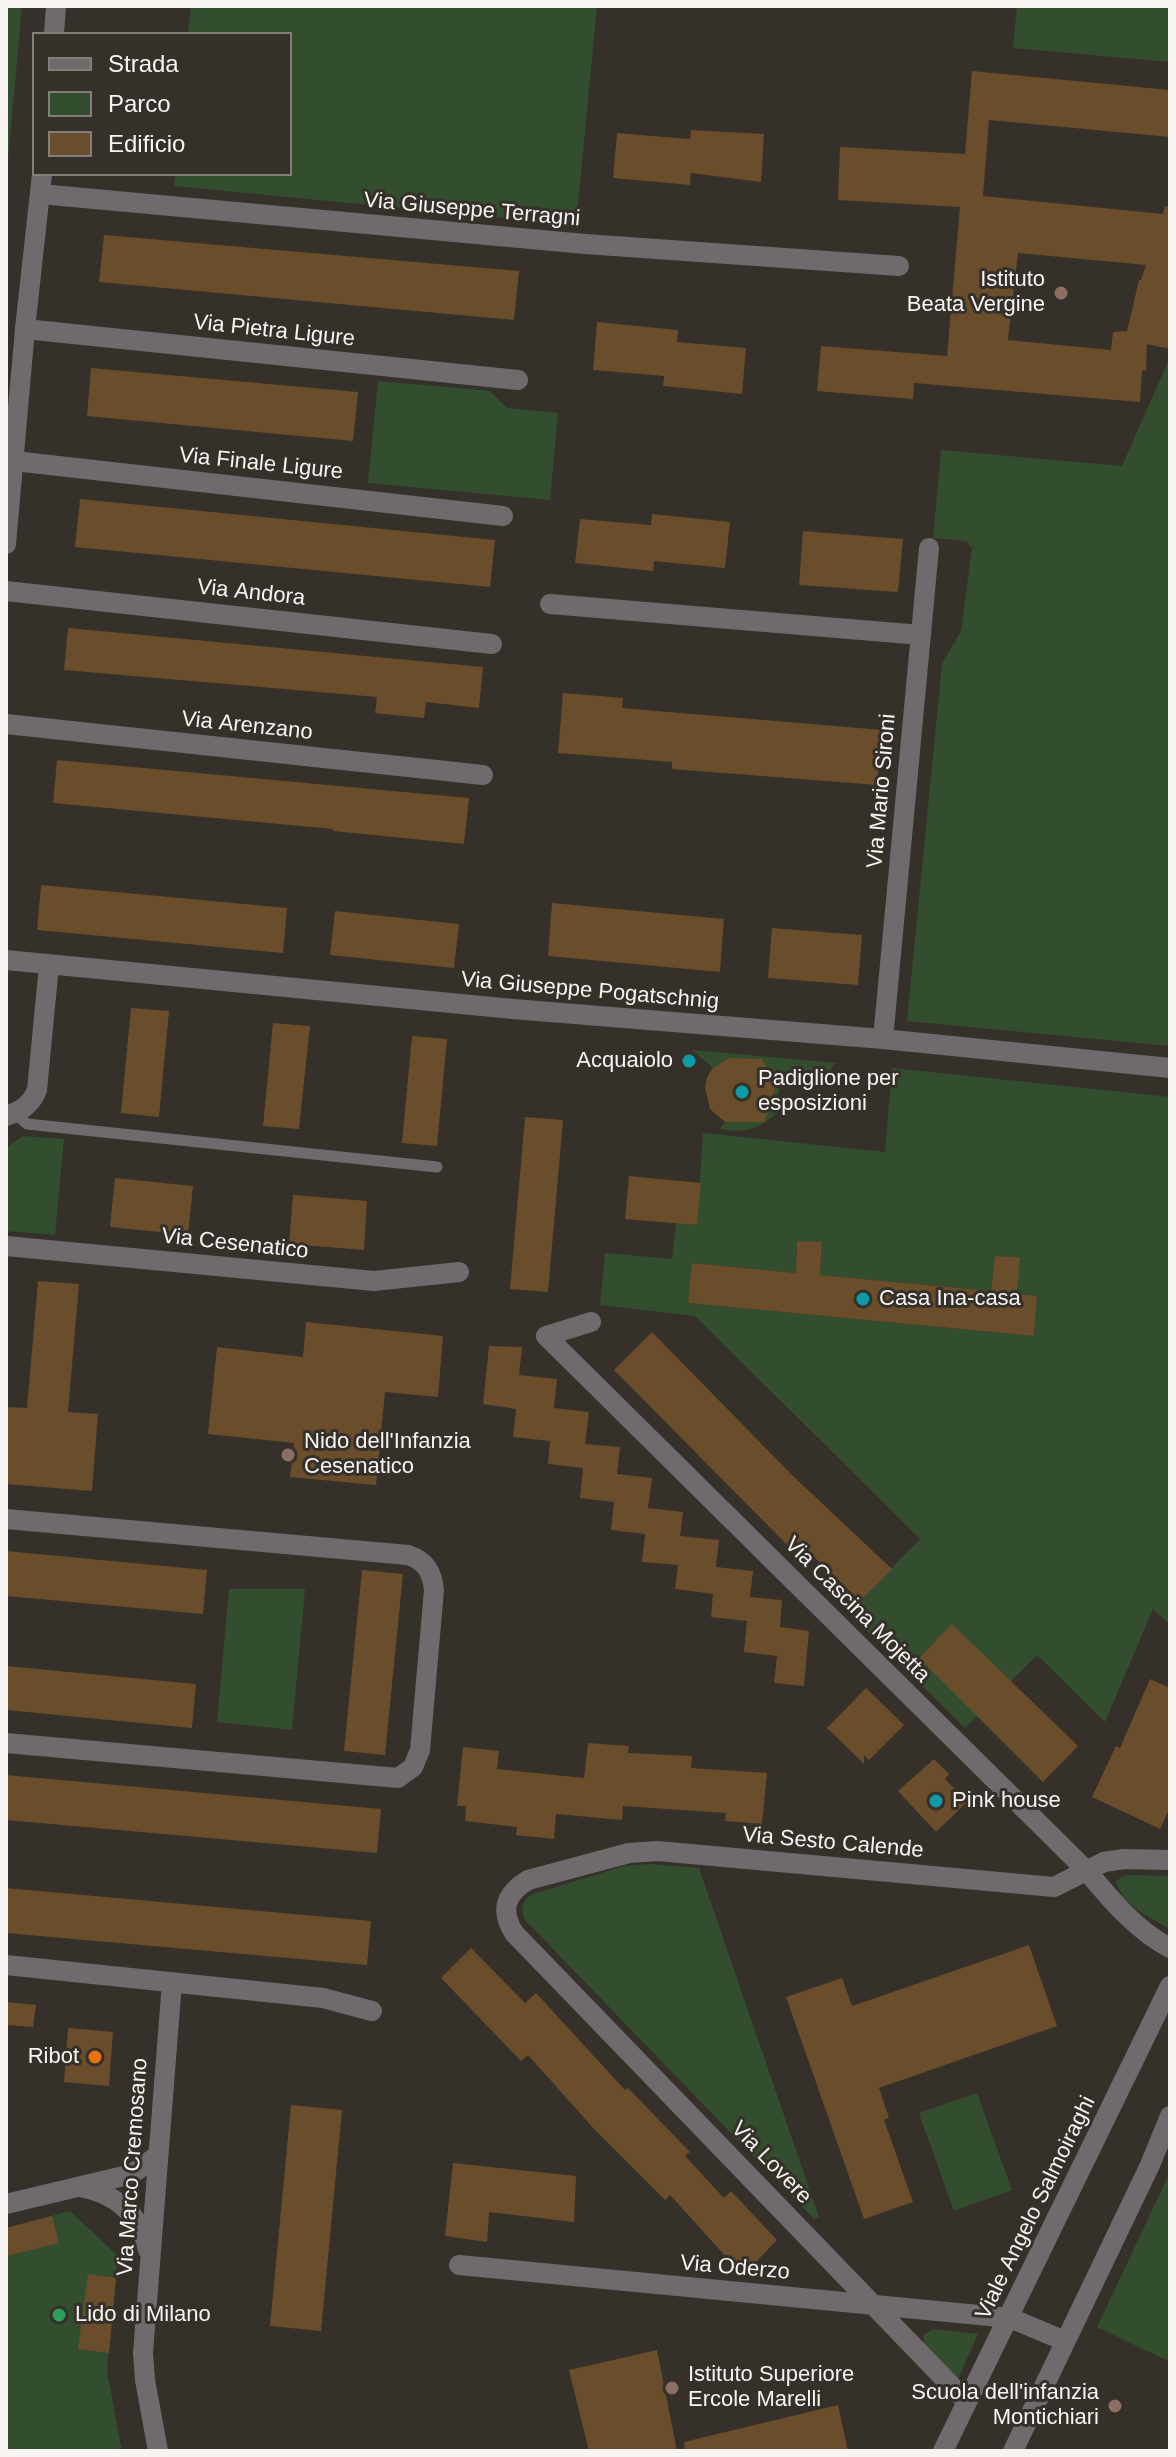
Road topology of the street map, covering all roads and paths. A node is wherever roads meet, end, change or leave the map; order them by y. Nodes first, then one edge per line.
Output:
1 (56, 6) edge
2 (54, 32) edge
3 (41, 184) edge
4 (899, 266) dead end
5 (25, 329) junction
6 (518, 380) dead end
7 (14, 461) junction
8 (503, 516) dead end
9 (6, 544) edge
10 (929, 548) dead end
11 (6, 591) edge
12 (550, 604) dead end
13 (921, 635) junction
14 (492, 644) dead end
15 (6, 724) edge
16 (483, 775) dead end
17 (6, 960) edge
18 (49, 965) junction
19 (883, 1039) junction
20 (1170, 1068) edge
21 (10, 1114) edge
22 (437, 1167) dead end
23 (6, 1246) edge
24 (459, 1272) dead end
25 (591, 1322) dead end
26 (6, 1519) edge
27 (6, 1743) edge
28 (1170, 1860) edge
29 (1087, 1871) junction
30 (505, 1908) joint
31 (1170, 1948) edge
32 (6, 1965) edge
33 (172, 1982) junction
34 (1170, 1986) edge
35 (372, 2011) dead end
36 (1170, 2116) edge
37 (158, 2155) junction
38 (76, 2187) junction
39 (6, 2204) edge
40 (150, 2257) junction
41 (459, 2265) dead end
42 (875, 2305) junction
43 (1010, 2318) junction
44 (1065, 2341) junction
45 (966, 2401) junction
46 (158, 2451) edge
47 (943, 2451) edge
48 (1013, 2451) edge

1 - 2 street
3 - 4 street, Via Giuseppe Terragni
3 - 5 street
5 - 6 street, Via Pietra Ligure
5 - 7 street
7 - 8 street, Via Finale Ligure
7 - 9 street
10 - 13 street, Via Mario Sironi
11 - 14 street, Via Andora
12 - 13 street
13 - 19 street, Via Mario Sironi
15 - 16 street, Via Arenzano
17 - 18 street, Via Giuseppe Pogatschnig
18 - 19 street, Via Giuseppe Pogatschnig
18 - 21 street
19 - 20 street, Via Giuseppe Pogatschnig
21 - 22 lane
23 - 24 street, Via Cesenatico
25 - 29 street, Via Cascina Mojetta
26 - 27 street
28 - 29 street, Via Sesto Calende
29 - 30 street, Via Sesto Calende
29 - 31 street, Via Cascina Mojetta
30 - 42 street, Via Lovere
32 - 33 street
33 - 35 street
33 - 37 street, Via Marco Cremosano
34 - 43 street, Viale Angelo Salmoiraghi
36 - 44 street
37 - 38 street
37 - 40 street, Via Marco Cremosano
38 - 39 street
38 - 40 street
40 - 46 street, Via Marco Cremosano
41 - 42 street, Via Oderzo
42 - 43 street
42 - 45 street
43 - 44 street
43 - 45 street, Viale Angelo Salmoiraghi
44 - 48 street
45 - 47 street, Viale Angelo Salmoiraghi

